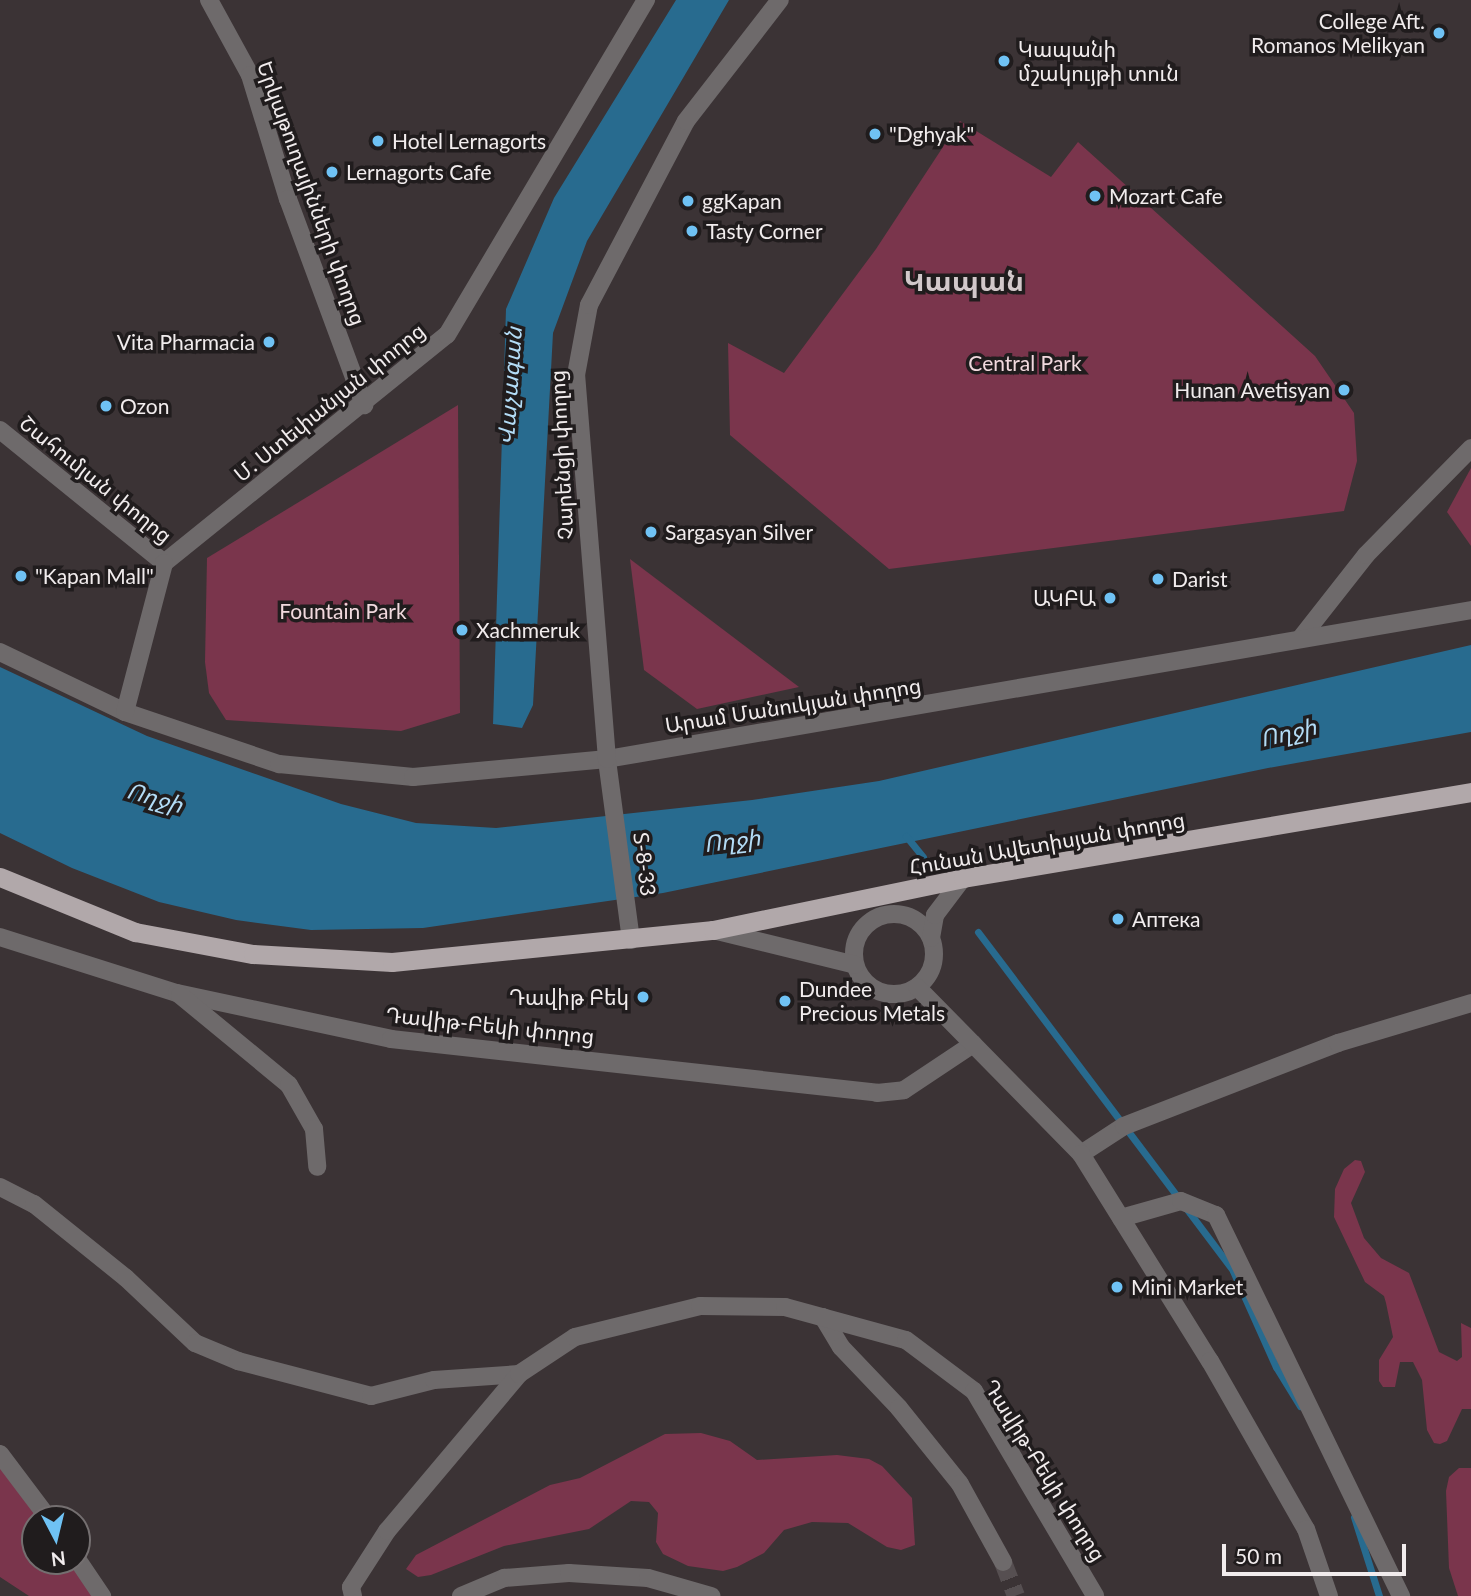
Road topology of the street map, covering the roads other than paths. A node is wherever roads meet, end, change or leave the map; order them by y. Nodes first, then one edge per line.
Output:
1 (209, 0) edge
2 (646, 0) edge
3 (780, 0) edge
4 (364, 405) junction
5 (0, 430) edge
6 (1471, 448) edge
7 (164, 563) junction
8 (1471, 610) edge
9 (1300, 639) junction
10 (0, 652) edge
11 (125, 712) junction
12 (607, 759) junction
13 (1471, 792) edge
14 (612, 795) joint
15 (0, 877) edge
16 (963, 878) junction
17 (713, 930) junction
18 (0, 937) edge
19 (931, 938) junction
20 (631, 940) junction
21 (855, 965) junction
22 (917, 987) junction
23 (177, 993) junction
24 (1471, 1003) edge
25 (973, 1044) junction
26 (1081, 1154) junction
27 (317, 1167) dead end
28 (0, 1187) edge
29 (1121, 1218) junction
30 (823, 1317) junction
31 (519, 1374) junction
32 (0, 1454) edge
33 (38, 1505) edge
34 (1003, 1562) tunnel mouth
35 (88, 1575) edge
36 (102, 1596) edge
37 (354, 1596) edge
38 (461, 1596) edge
39 (711, 1596) edge
40 (1096, 1596) edge
41 (1329, 1596) edge
42 (1401, 1596) edge

1 - 4 street, Երկաթուղայինների փողոց
2 - 4 street, Մ. Ստեփանյան փողոց
3 - 12 street, Չարենցի փողոց / Տ-8-33
4 - 7 street, Մ. Ստեփանյան փողոց
5 - 7 street, Շահումյան փողոց
6 - 9 street
7 - 11 street
8 - 9 street, Արամ Մանուկյան փողոց
9 - 12 street, Արամ Մանուկյան փողոց
10 - 11 street
11 - 12 street, Արամ Մանուկյան փողոց
12 - 14 street, Չարենցի փողոց / Տ-8-33
13 - 16 highway, Հունան Ավետիսյան փողոց
14 - 20 street, Տ-8-33 / Տ-8-33
15 - 20 highway, Հունան Ավետիսյան փողոց
16 - 17 highway, Հունան Ավետիսյան փողոց
16 - 19 street
17 - 20 highway, Հունան Ավետիսյան փողոց
17 - 21 street
18 - 23 street, Դավիթ-Բեկի փողոց
19 - 21 street
19 - 22 street
21 - 22 street
22 - 25 street
23 - 25 street, Դավիթ-Բեկի փողոց
23 - 27 street
24 - 26 street
25 - 26 street
26 - 29 street
28 - 31 street, Դավիթ-Բեկի փողոց
29 - 41 street
29 - 42 street
30 - 31 street, Դավիթ-Բեկի փողոց
30 - 34 street
30 - 40 street, Դավիթ-Բեկի փողոց
31 - 37 street, Դավիթ-Բեկի փողոց
32 - 33 street
35 - 36 street
38 - 39 street

